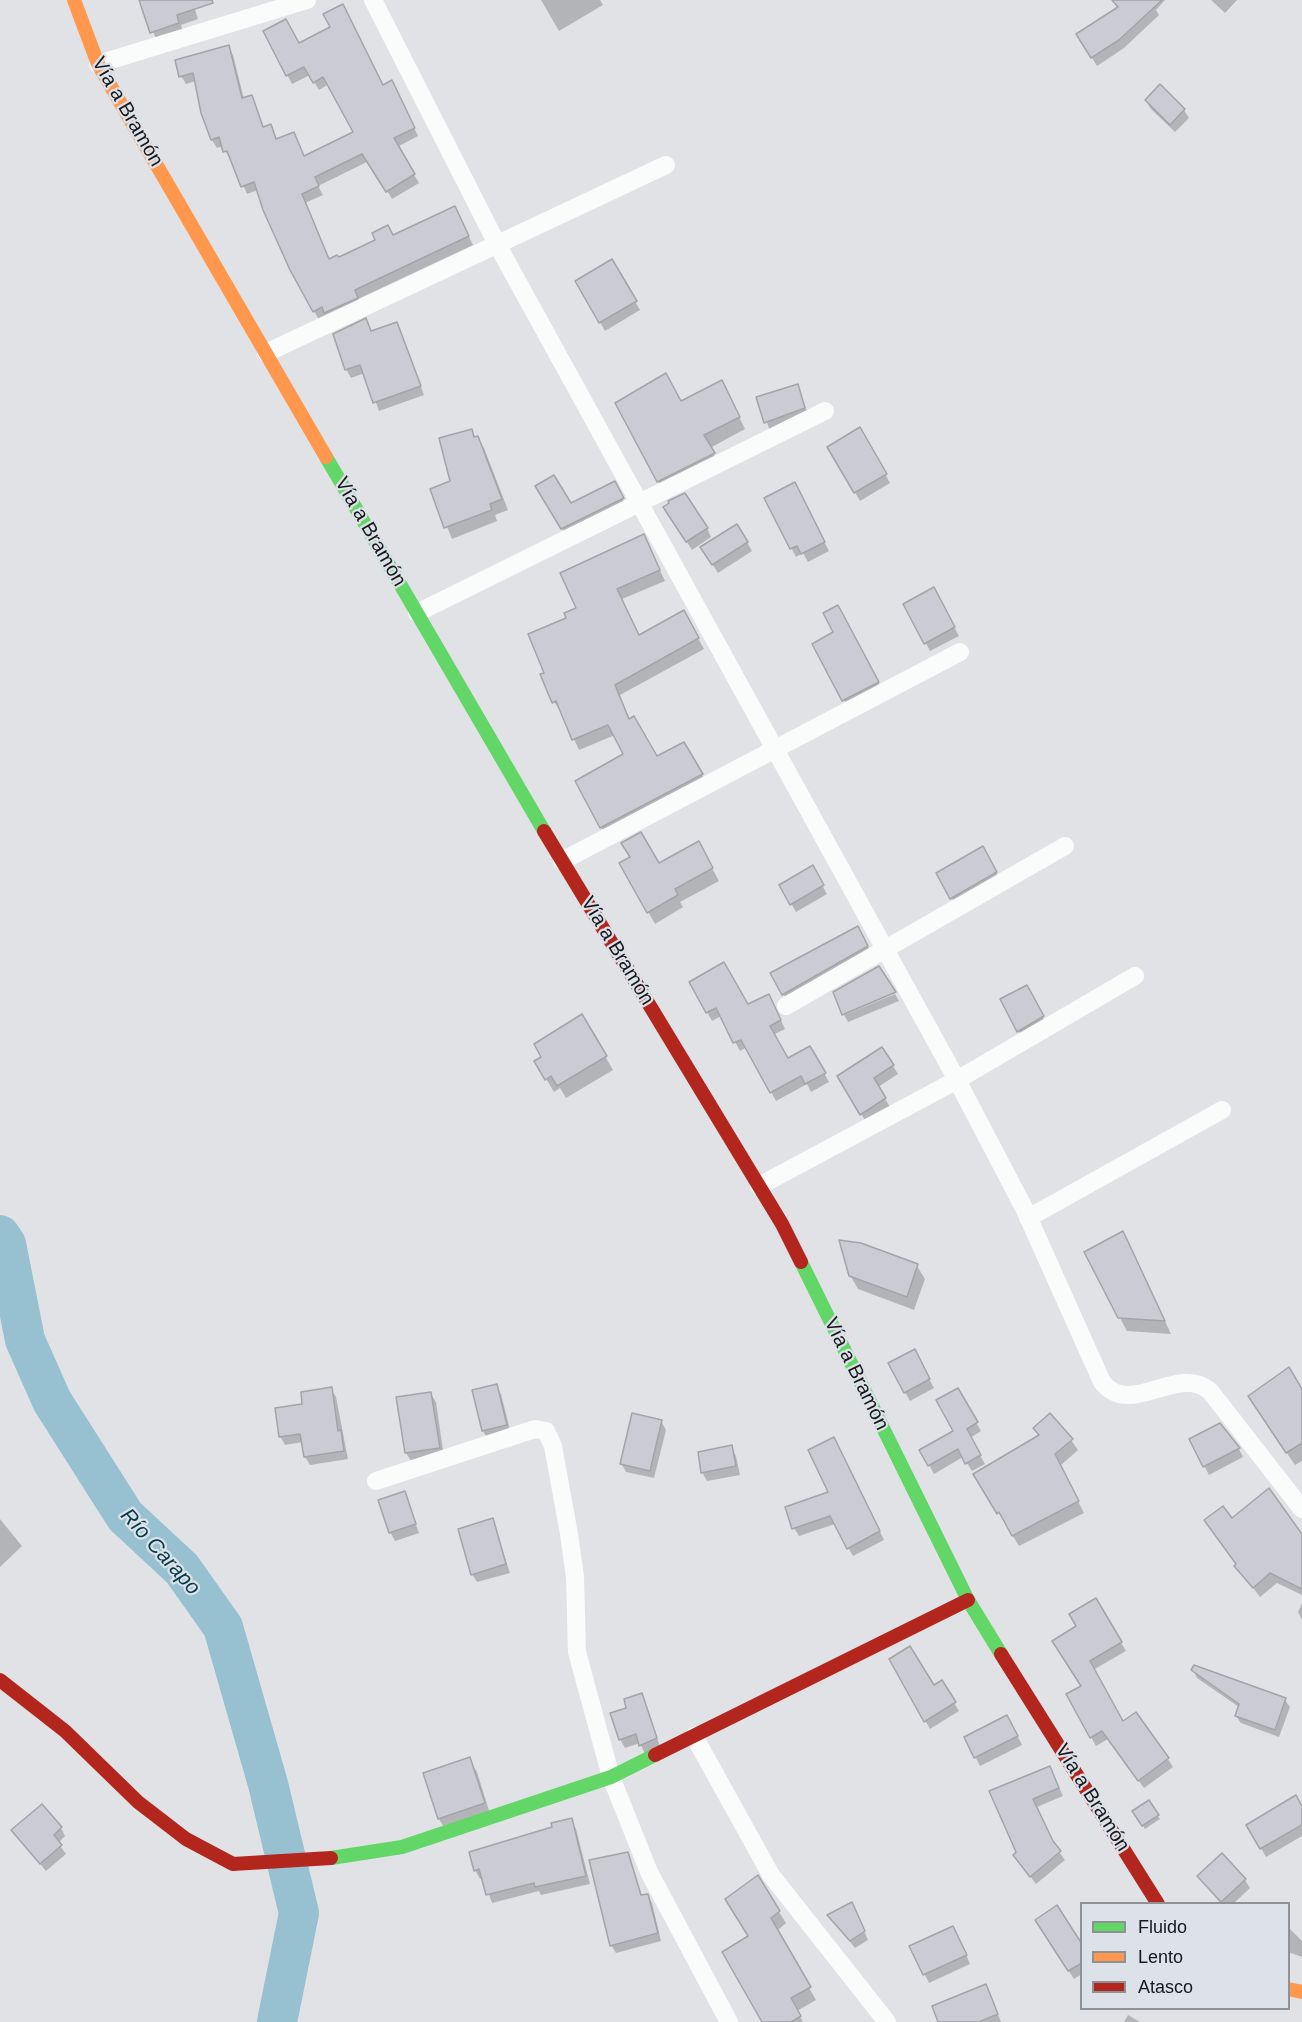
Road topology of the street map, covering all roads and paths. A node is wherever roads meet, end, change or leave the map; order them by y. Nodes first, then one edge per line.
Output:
1 (74, 0) edge
2 (307, 0) edge
3 (373, 0) edge
4 (98, 63) junction
5 (666, 165) dead end
6 (498, 246) junction
7 (266, 353) junction
8 (825, 411) dead end
9 (639, 503) junction
10 (417, 613) junction
11 (960, 652) dead end
12 (775, 749) junction
13 (1065, 846) dead end
14 (562, 861) junction
15 (885, 949) junction
16 (1136, 976) dead end
17 (786, 1006) dead end
18 (957, 1080) junction
19 (1222, 1110) dead end
20 (759, 1186) junction
21 (1028, 1218) junction
22 (376, 1481) dead end
23 (1302, 1509) edge
24 (968, 1600) junction
25 (0, 1680) edge
26 (694, 1736) junction
27 (611, 1777) junction
28 (1157, 1902) edge
29 (729, 2022) edge
30 (887, 2022) edge

1 - 4 street, Vía a Bramón
2 - 4 street
3 - 6 street
4 - 7 street, Vía a Bramón
5 - 6 street
6 - 7 street
6 - 9 street
7 - 10 street, Vía a Bramón
8 - 9 street
9 - 10 street
9 - 12 street
10 - 14 street, Vía a Bramón
11 - 12 street
12 - 14 street
12 - 15 street
13 - 15 street
14 - 20 street, Vía a Bramón
15 - 17 street
15 - 18 street
16 - 18 street
18 - 20 street
18 - 21 street
19 - 21 street
20 - 24 street, Vía a Bramón
21 - 23 street
22 - 27 street
24 - 26 street
24 - 28 street, Vía a Bramón
25 - 27 street
26 - 27 street
26 - 30 street
27 - 29 street

